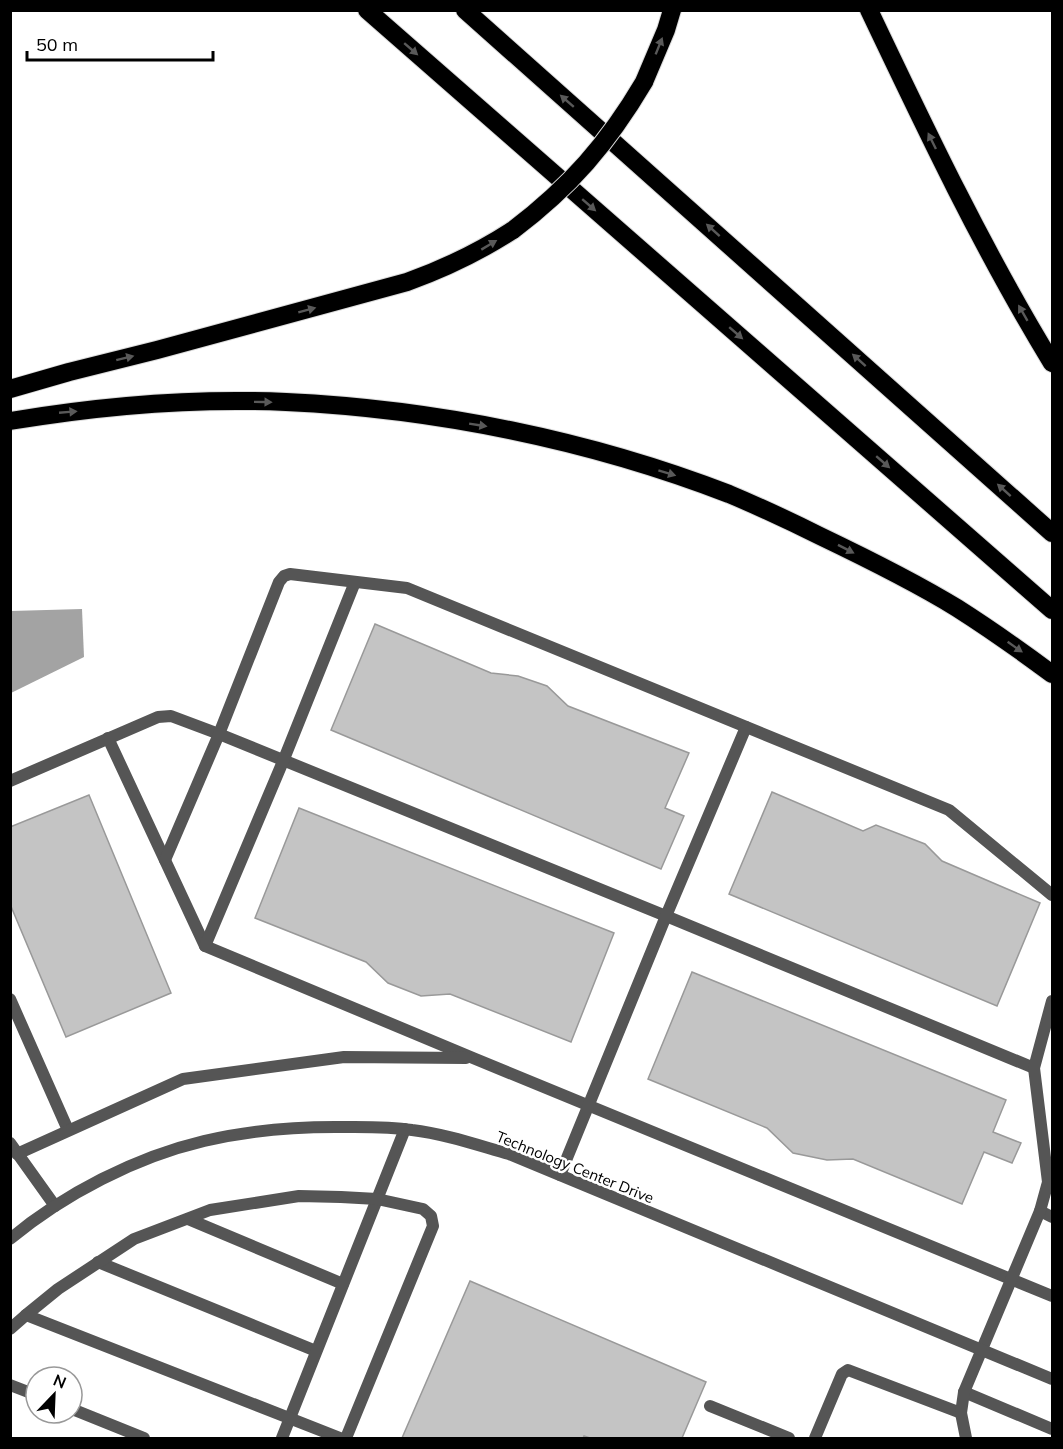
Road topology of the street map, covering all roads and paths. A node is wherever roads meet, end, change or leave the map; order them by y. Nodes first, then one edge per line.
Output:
1 (367, 10) edge
2 (465, 10) edge
3 (672, 10) edge
4 (869, 10) edge
5 (1053, 363) edge
6 (10, 389) edge
7 (10, 421) edge
8 (1053, 533) edge
9 (355, 582) junction
10 (1053, 610) edge
11 (1053, 674) edge
12 (746, 727) junction
13 (219, 734) junction
14 (108, 738) junction
15 (284, 759) junction
16 (10, 781) edge
17 (165, 860) junction
18 (1053, 895) edge
19 (666, 916) junction
20 (205, 946) junction
21 (10, 999) edge
22 (1053, 1001) edge
23 (473, 1058) junction
24 (1034, 1068) junction
25 (589, 1106) junction
26 (405, 1129) junction
27 (68, 1130) junction
28 (14, 1148) edge
29 (560, 1175) junction
30 (1050, 1179) edge
31 (377, 1199) junction
32 (55, 1206) junction
33 (1040, 1211) junction
34 (1053, 1216) edge
35 (188, 1219) junction
36 (10, 1239) edge
37 (98, 1262) junction
38 (1011, 1279) junction
39 (343, 1284) junction
40 (1053, 1296) edge
41 (26, 1315) junction
42 (10, 1329) edge
43 (981, 1350) junction
44 (316, 1351) junction
45 (1053, 1379) edge
46 (963, 1392) junction
47 (710, 1406) dead end
48 (961, 1413) junction
49 (84, 1414) edge
50 (289, 1419) junction
51 (1053, 1429) edge
52 (144, 1438) edge
53 (282, 1438) edge
54 (340, 1438) edge
55 (346, 1438) edge
56 (789, 1438) edge
57 (815, 1438) edge
58 (966, 1438) edge

1 -> 10 highway
8 -> 2 highway
6 -> 3 highway, bridge
5 -> 4 highway
7 -> 11 highway
9 - 12 street
9 - 13 street
9 - 15 street
12 - 18 street
12 - 19 street
13 - 14 street
13 - 15 street
13 - 17 street
14 - 16 street
14 - 17 street
15 - 19 street
15 - 20 street
17 - 20 street
19 - 24 street
19 - 25 street
20 - 23 street
21 - 27 street
22 - 24 street
23 - 25 street
23 - 27 street
24 - 30 street
25 - 29 street
25 - 38 street
26 - 29 street, Technology Center Drive
26 - 31 street
26 - 32 street, Technology Center Drive
27 - 28 street
28 - 32 street
29 - 43 street, Technology Center Drive
30 - 33 street
31 - 35 street
31 - 39 street
31 - 55 street
32 - 36 street, Technology Center Drive
33 - 34 street
33 - 38 street
35 - 37 street
35 - 39 street
37 - 41 street
37 - 44 street
38 - 40 street
38 - 43 street
39 - 44 street
41 - 42 street
41 - 50 street
43 - 45 street, Technology Center Drive
43 - 46 street
44 - 50 street
46 - 48 street
46 - 51 street
47 - 56 street
48 - 57 street
48 - 58 street
49 - 52 street
50 - 53 street
50 - 54 street

